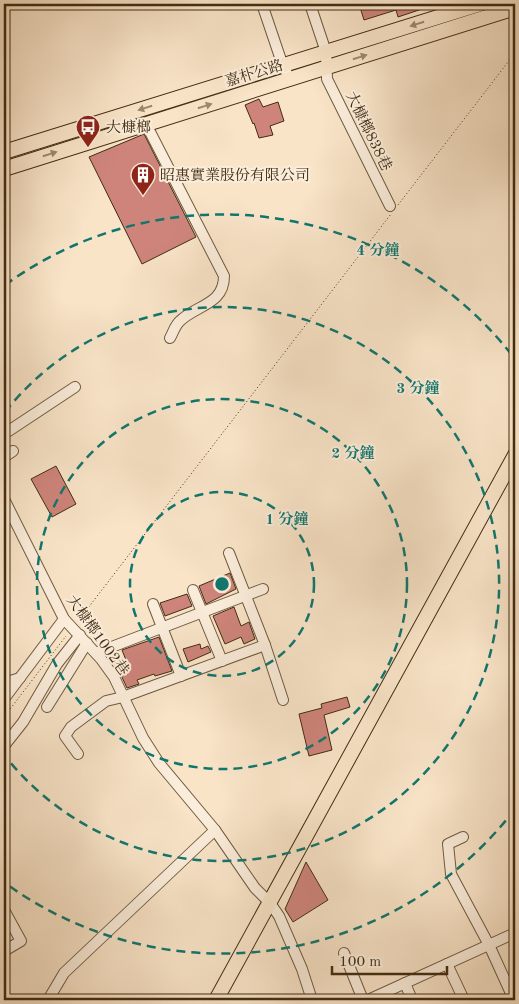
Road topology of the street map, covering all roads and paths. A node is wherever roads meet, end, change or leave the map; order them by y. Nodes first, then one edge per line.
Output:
1 (262, 4) edge
2 (310, 4) edge
3 (480, 4) edge
4 (515, 8) edge
5 (326, 52) junction
6 (515, 53) edge
7 (284, 66) junction
8 (326, 68) junction
9 (290, 79) junction
10 (146, 124) junction
11 (4, 152) edge
12 (4, 170) edge
13 (390, 206) dead end
14 (170, 338) dead end
15 (75, 387) dead end
16 (4, 434) edge
17 (13, 451) dead end
18 (515, 455) edge
19 (4, 457) edge
20 (4, 500) edge
21 (229, 553) dead end
22 (263, 589) dead end
23 (193, 590) dead end
24 (246, 595) junction
25 (153, 604) dead end
26 (202, 612) junction
27 (64, 619) junction
28 (162, 628) junction
29 (80, 635) junction
30 (266, 645) junction
31 (96, 653) junction
32 (222, 661) junction
33 (181, 676) junction
34 (20, 678) junction
35 (4, 683) edge
36 (123, 697) junction
37 (4, 699) edge
38 (283, 700) dead end
39 (47, 707) dead end
40 (4, 716) edge
41 (4, 746) edge
42 (78, 754) dead end
43 (214, 830) junction
44 (463, 836) dead end
45 (270, 903) junction
46 (4, 910) edge
47 (515, 933) edge
48 (489, 945) junction
49 (4, 951) edge
50 (344, 953) dead end
51 (447, 964) junction
52 (405, 983) junction
53 (48, 1000) edge
54 (216, 1000) edge
55 (312, 1000) edge
56 (363, 1000) edge
57 (368, 1000) edge
58 (412, 1000) edge
59 (464, 1000) edge
60 (514, 1000) edge

1 - 7 street
2 - 5 street, 大槺榔838巷
3 -> 5 main road, 嘉朴公路
8 -> 4 main road, 嘉朴公路
5 - 7 main road, 嘉朴公路
5 - 8 street, 大槺榔838巷
6 - 29 path
7 - 9 street
7 -> 11 main road, 嘉朴公路
8 - 9 main road, 嘉朴公路
8 - 13 street, 大槺榔838巷
10 -> 9 main road, 嘉朴公路
12 -> 10 main road, 嘉朴公路
10 - 14 street
15 - 16 street
17 - 19 street
18 - 45 main road
20 - 27 street, 大槺榔1002巷
21 - 24 street
22 - 24 street
23 - 26 street
24 - 26 street
24 - 30 street
25 - 28 street
26 - 28 street
26 - 32 street
27 - 29 street, 大槺榔1002巷
27 - 34 street
28 - 31 street
28 - 33 street
29 - 31 street, 大槺榔1002巷
29 - 39 street
29 - 40 path
29 - 41 street
30 - 32 street
30 - 38 street
31 - 36 street, 大槺榔1002巷
32 - 33 street
33 - 36 street
34 - 35 street
34 - 37 street
36 - 42 street
36 - 43 street, 大槺榔1002巷
43 - 45 street, 大槺榔1002巷
43 - 53 street
44 - 48 street
45 - 54 main road
45 - 55 street, 大槺榔1002巷
46 - 49 street
47 - 48 street
48 - 51 street
48 - 60 street
50 - 56 street
51 - 52 street
51 - 59 street
52 - 57 street
52 - 58 street

